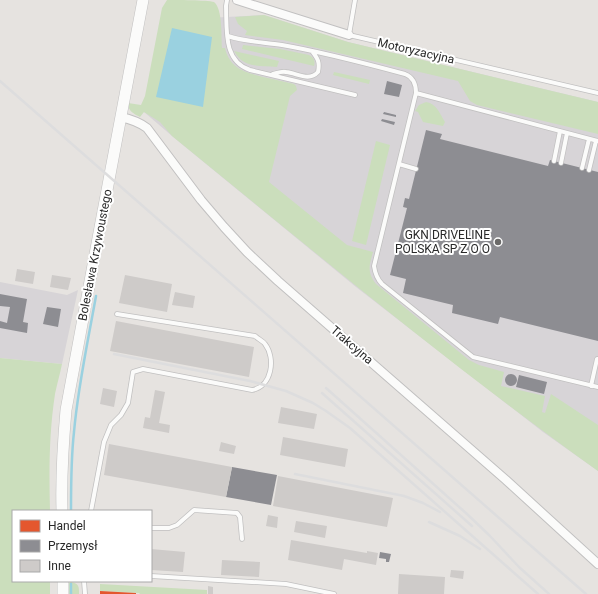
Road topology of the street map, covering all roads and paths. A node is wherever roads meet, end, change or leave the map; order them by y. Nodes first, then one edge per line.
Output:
1 (141, 0) edge
2 (227, 0) edge
3 (237, 0) edge
4 (355, 0) edge
5 (349, 35) junction
6 (228, 36) junction
7 (312, 51) junction
8 (271, 74) junction
9 (416, 93) junction
10 (598, 93) edge
11 (355, 94) dead end
12 (121, 117) junction
13 (560, 131) junction
14 (567, 133) junction
15 (589, 139) junction
16 (597, 141) edge
17 (554, 161) dead end
18 (561, 163) dead end
19 (399, 164) junction
20 (582, 168) dead end
21 (416, 169) dead end
22 (589, 170) dead end
23 (117, 314) dead end
24 (598, 359) edge
25 (591, 386) junction
26 (598, 387) edge
27 (62, 510) edge
28 (91, 510) edge
29 (152, 528) edge
30 (242, 539) dead end
31 (598, 564) edge
32 (152, 576) edge
33 (63, 582) edge
34 (84, 582) edge
35 (63, 594) edge
36 (85, 594) edge
37 (334, 594) edge

1 - 12 street, Bolesława Krzywoustego
2 - 6 lane
3 - 5 street, Motoryzacyjna
4 - 5 lane
5 - 10 lane, Motoryzacyjna
6 - 7 lane
6 - 8 lane
7 - 8 lane
7 - 9 lane
8 - 11 lane
9 - 13 lane
9 - 19 lane
12 - 27 street, Bolesława Krzywoustego
12 - 31 street, Trakcyjna
13 - 14 lane
13 - 17 lane
14 - 15 lane
14 - 18 lane
15 - 16 lane
15 - 20 lane
16 - 22 lane
19 - 21 lane
19 - 25 lane
23 - 28 lane
24 - 25 lane
25 - 26 lane
29 - 30 lane
32 - 37 lane
33 - 35 street
34 - 36 lane

